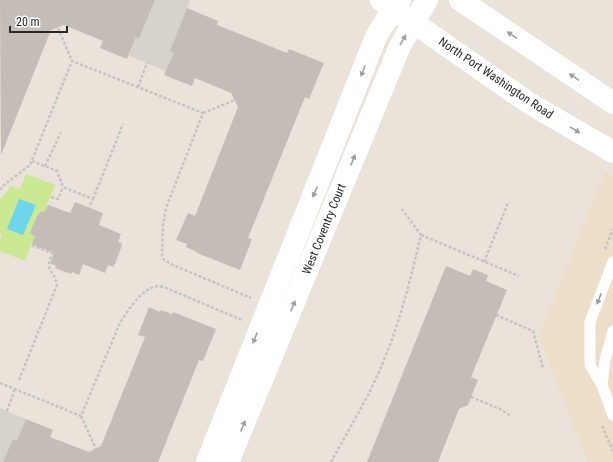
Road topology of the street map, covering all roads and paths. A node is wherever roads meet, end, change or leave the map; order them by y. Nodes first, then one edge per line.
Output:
1 (427, 0) edge
2 (460, 0) edge
3 (392, 3) edge
4 (414, 22) junction
5 (58, 28) dead end
6 (72, 61) junction
7 (147, 63) dead end
8 (138, 87) junction
9 (235, 100) dead end
10 (613, 103) edge
11 (203, 113) junction
12 (123, 124) dead end
13 (61, 132) dead end
14 (613, 152) edge
15 (32, 161) junction
16 (45, 166) junction
17 (62, 187) junction
18 (0, 190) edge
19 (51, 197) dead end
20 (93, 199) junction
21 (508, 203) dead end
22 (90, 207) dead end
23 (401, 208) dead end
24 (421, 234) junction
25 (31, 245) dead end
26 (484, 262) junction
27 (613, 262) edge
28 (519, 276) dead end
29 (252, 298) dead end
30 (496, 315) dead end
31 (242, 318) dead end
32 (613, 332) edge
33 (543, 368) dead end
34 (19, 380) dead end
35 (0, 383) edge
36 (602, 385) junction
37 (15, 389) junction
38 (471, 397) dead end
39 (7, 411) dead end
40 (613, 415) edge
41 (81, 416) junction
42 (511, 416) dead end
43 (96, 449) dead end
44 (206, 462) edge
45 (228, 462) edge
46 (330, 462) edge

1 - 4 street, West Coventry Court
10 -> 2 street
3 - 4 street, North Port Washington Road
3 -> 44 street, West Coventry Court
4 -> 14 street, North Port Washington Road
45 -> 4 street, West Coventry Court
5 - 6 path
6 - 8 path
6 - 15 path
7 - 8 path
8 - 11 path
9 - 11 path
11 - 29 path
12 - 20 path
13 - 16 path
15 - 16 path
15 - 18 path
16 - 17 path
17 - 19 path
17 - 20 path
20 - 22 path
21 - 26 path
23 - 24 path
24 - 26 path
24 - 46 path
25 - 34 path
26 - 28 path
27 -> 36 lane
30 - 33 path
31 - 41 path
32 - 36 lane
35 - 37 path
36 - 40 lane
37 - 39 path
37 - 41 path
38 - 42 path
41 - 43 path

